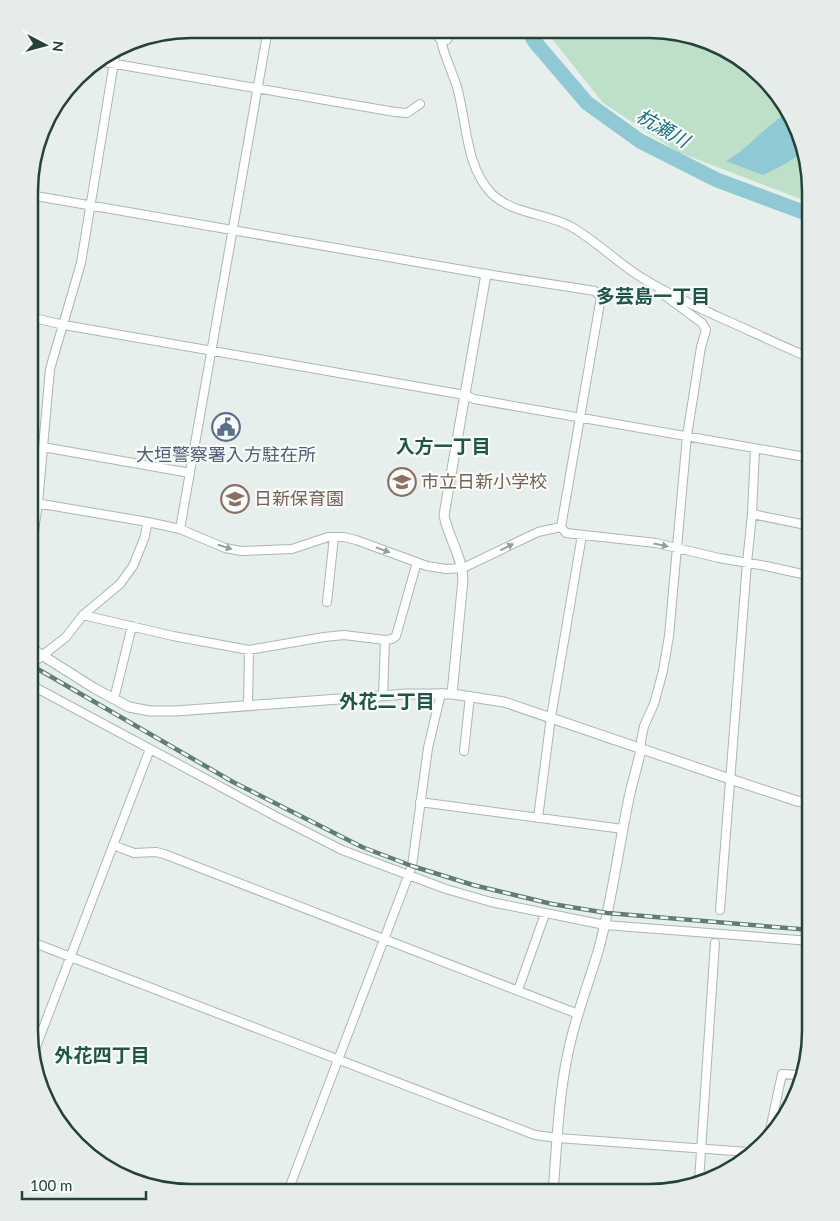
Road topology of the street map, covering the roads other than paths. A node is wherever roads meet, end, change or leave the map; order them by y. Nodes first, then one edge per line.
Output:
1 (266, 38) edge
2 (438, 38) edge
3 (448, 38) edge
4 (441, 40) junction
5 (115, 58) edge
6 (108, 62) edge
7 (114, 63) junction
8 (258, 87) junction
9 (420, 104) dead end
10 (38, 196) edge
11 (91, 205) junction
12 (234, 229) junction
13 (486, 274) junction
14 (644, 280) junction
15 (38, 319) edge
16 (64, 325) junction
17 (212, 350) junction
18 (802, 354) edge
19 (465, 395) junction
20 (581, 418) junction
21 (687, 436) junction
22 (43, 447) junction
23 (755, 449) junction
24 (802, 457) edge
25 (190, 473) junction
26 (38, 478) edge
27 (38, 503) edge
28 (752, 514) junction
29 (148, 522) junction
30 (802, 524) edge
31 (561, 527) junction
32 (180, 529) junction
33 (582, 536) junction
34 (334, 537) junction
35 (678, 548) junction
36 (417, 562) junction
37 (747, 563) junction
38 (463, 568) junction
39 (802, 574) edge
40 (327, 602) dead end
41 (83, 614) junction
42 (132, 626) junction
43 (385, 640) junction
44 (248, 650) junction
45 (38, 652) edge
46 (43, 655) junction
47 (38, 659) edge
48 (38, 689) edge
49 (441, 693) junction
50 (452, 694) junction
51 (383, 696) junction
52 (470, 696) junction
53 (114, 699) junction
54 (248, 706) junction
55 (551, 717) junction
56 (641, 748) junction
57 (150, 749) junction
58 (464, 751) dead end
59 (730, 779) junction
60 (420, 802) junction
61 (802, 802) edge
62 (538, 818) junction
63 (623, 829) junction
64 (113, 845) junction
65 (408, 876) junction
66 (720, 910) dead end
67 (545, 914) junction
68 (604, 925) junction
69 (384, 940) junction
70 (802, 940) edge
71 (715, 943) dead end
72 (38, 944) edge
73 (70, 956) junction
74 (518, 990) junction
75 (578, 1014) junction
76 (38, 1040) edge
77 (338, 1060) junction
78 (796, 1075) edge
79 (771, 1123) edge
80 (558, 1138) junction
81 (701, 1149) junction
82 (743, 1152) edge
83 (699, 1175) edge
84 (291, 1184) edge
85 (554, 1184) edge

1 - 8 street
2 - 4 street
3 - 4 street
4 - 14 street
5 - 7 street
6 - 7 street
7 - 8 street
7 - 11 street
8 - 9 street
8 - 12 street
10 - 11 street
11 - 12 street
11 - 16 street
12 - 13 street
12 - 17 street
13 - 19 street
13 - 20 street
14 - 18 street
14 - 21 street
15 - 16 street
16 - 17 street
16 - 22 street
17 - 19 street
17 - 25 street
19 - 20 street
19 - 38 street
20 - 21 street
20 - 31 street
21 - 23 street
21 - 35 street
22 - 25 street
22 - 26 street
23 - 24 street
23 - 28 street
25 - 32 street
27 - 29 street
28 - 30 street
28 - 37 street
29 - 32 street
29 - 41 street
31 - 33 street
38 -> 31 street
32 -> 34 street
33 -> 35 street
33 - 55 street
34 -> 36 street
34 - 40 street
35 - 37 street
35 - 56 street
36 - 38 street
36 - 43 street
37 - 39 street
37 - 59 street
38 - 50 street
41 - 42 street
41 - 46 street
42 - 44 street
42 - 53 street
43 - 44 street
43 - 51 street
44 - 54 street
45 - 46 street
46 - 47 street
46 - 53 street
48 - 57 street
49 - 50 street
49 - 51 street
49 - 60 street
50 - 52 street
51 - 54 street
52 - 55 street
52 - 58 street
53 - 54 street
55 - 56 street
55 - 62 street
56 - 59 street
56 - 63 street
57 - 64 street
57 - 65 street
59 - 61 street
59 - 66 street
60 - 62 street
60 - 65 street
62 - 63 street
63 - 68 street
64 - 69 street
64 - 73 street
65 - 67 street
65 - 69 street
67 - 68 street
67 - 74 street
68 - 70 street
68 - 75 street
69 - 74 street
69 - 77 street
71 - 81 street
72 - 73 street
73 - 76 street
73 - 77 street
74 - 75 street
75 - 80 street
77 - 80 street
77 - 84 street
78 - 79 street
80 - 81 street
80 - 85 street
81 - 82 street
81 - 83 street

